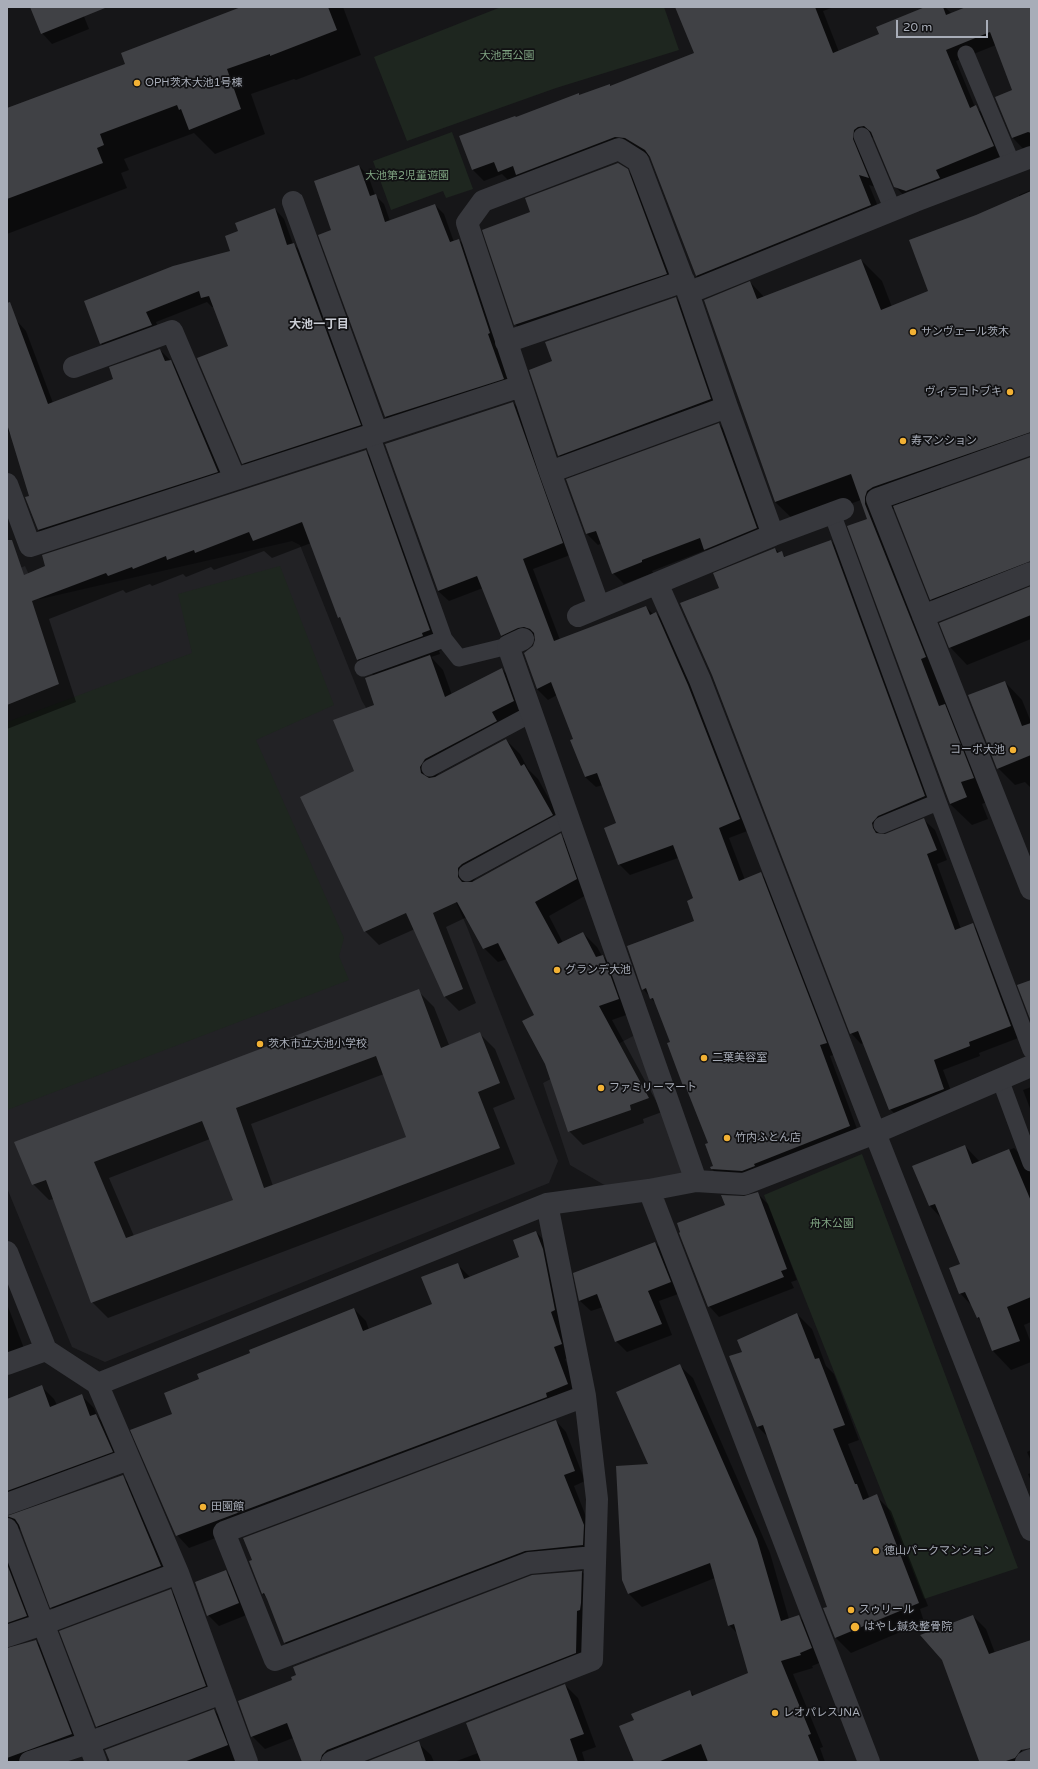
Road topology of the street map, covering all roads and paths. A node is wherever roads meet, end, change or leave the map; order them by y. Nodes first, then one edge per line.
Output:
1 (966, 54) dead end
2 (862, 136) dead end
3 (1021, 161) edge
4 (294, 202) dead end
5 (893, 210) junction
6 (686, 287) junction
7 (506, 342) junction
8 (74, 366) dead end
9 (521, 386) junction
10 (727, 407) junction
11 (374, 434) junction
12 (1031, 444) edge
13 (550, 472) junction
14 (235, 479) junction
15 (7, 484) edge
16 (837, 511) joint
17 (773, 535) junction
18 (1031, 573) edge
19 (657, 583) junction
20 (599, 607) junction
21 (578, 616) dead end
22 (923, 616) junction
23 (444, 639) junction
24 (515, 642) joint
25 (363, 668) dead end
26 (531, 714) junction
27 (430, 768) dead end
28 (938, 802) junction
29 (568, 818) junction
30 (882, 825) dead end
31 (467, 873) dead end
32 (1031, 889) edge
33 (1031, 1050) edge
34 (1031, 1066) edge
35 (1000, 1079) junction
36 (874, 1134) junction
37 (1031, 1163) edge
38 (696, 1181) junction
39 (649, 1190) junction
40 (548, 1204) junction
41 (7, 1252) edge
42 (46, 1350) junction
43 (7, 1364) edge
44 (97, 1383) junction
45 (585, 1396) junction
46 (129, 1459) junction
47 (7, 1504) edge
48 (7, 1529) edge
49 (1031, 1530) edge
50 (594, 1557) junction
51 (178, 1573) junction
52 (43, 1624) junction
53 (7, 1636) edge
54 (222, 1693) junction
55 (92, 1752) edge
56 (1031, 1760) edge
57 (30, 1762) edge
58 (247, 1762) edge
59 (332, 1762) edge
60 (869, 1762) edge
61 (1026, 1762) edge

1 - 3 lane
2 - 5 lane
3 - 5 street
4 - 11 street
5 - 6 street
6 - 7 street
6 - 7 street
6 - 10 street
7 - 9 street
8 - 14 street
9 - 11 street
9 - 13 street
10 - 13 street
10 - 17 street
11 - 14 street
11 - 23 lane
12 - 22 street
13 - 20 street
14 - 15 street
16 - 17 street
16 - 28 lane
17 - 19 street
18 - 22 street
19 - 20 street
19 - 36 street
20 - 21 street
22 - 32 street
23 - 24 lane
23 - 25 lane
24 - 26 street
26 - 27 lane
26 - 29 street
28 - 30 lane
28 - 33 lane
29 - 31 lane
29 - 38 street
34 - 35 street
35 - 36 street
35 - 37 lane
36 - 38 street
36 - 49 street
38 - 39 street
39 - 40 street
39 - 60 street
40 - 44 street
40 - 45 street
41 - 42 street
42 - 43 street
42 - 44 street
44 - 46 street
45 - 50 street
45 - 50 street
46 - 47 street
46 - 51 street
48 - 52 street
50 - 59 street
51 - 52 street
51 - 54 street
52 - 53 street
52 - 55 street
54 - 55 street
54 - 58 street
55 - 57 street
56 - 61 street

